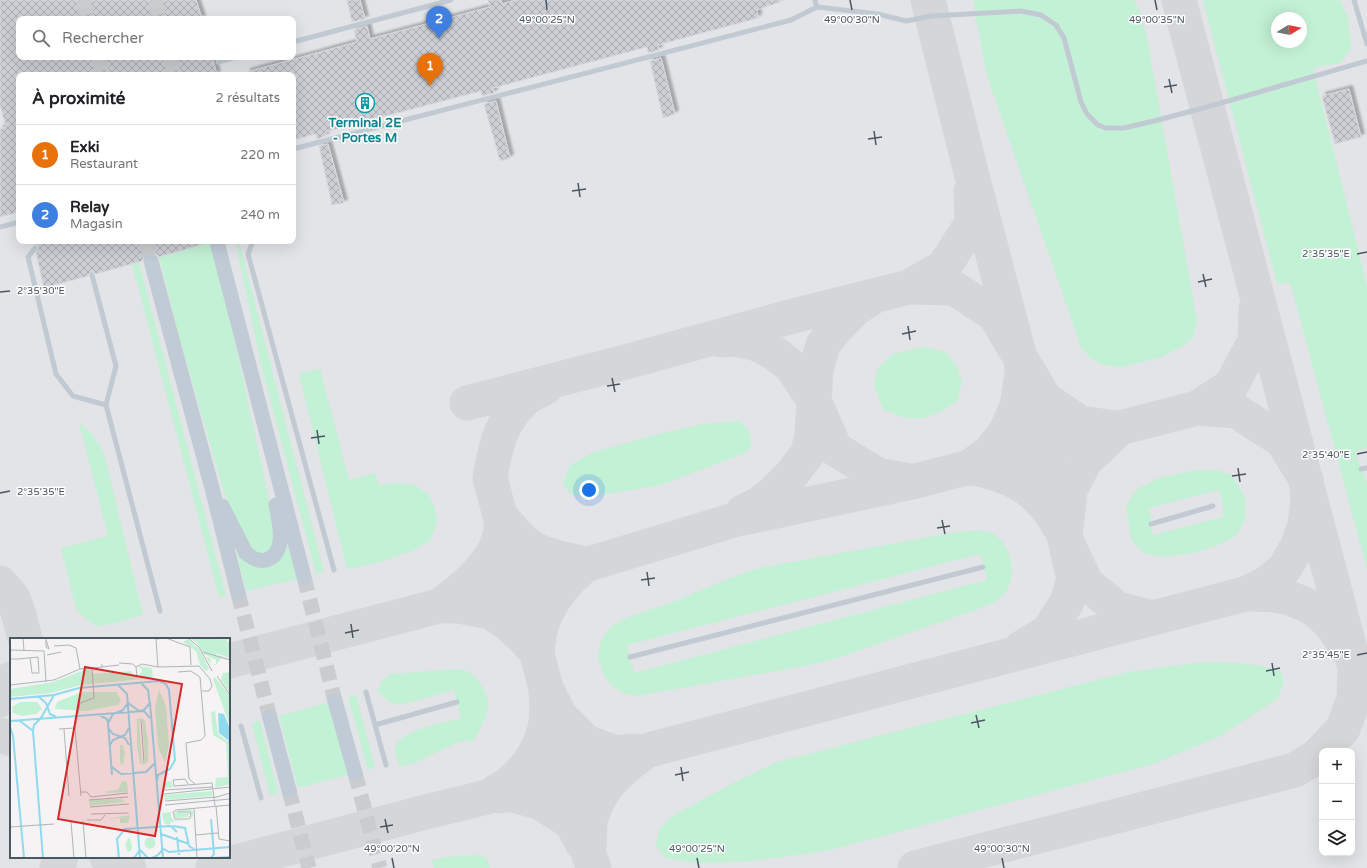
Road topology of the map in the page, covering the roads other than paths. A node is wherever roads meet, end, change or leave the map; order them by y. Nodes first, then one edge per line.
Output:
1 (451, 0) edge
2 (815, 0) edge
3 (1354, 0) edge
4 (817, 7) junction
5 (296, 41) edge
6 (1367, 44) edge
7 (225, 60) edge
8 (1367, 60) edge
9 (218, 62) dead end
10 (296, 148) edge
11 (16, 223) edge
12 (0, 227) edge
13 (218, 244) edge
14 (252, 244) edge
15 (35, 248) dead end
16 (151, 261) tunnel mouth
17 (92, 275) dead end
18 (106, 405) junction
19 (267, 434) junction
20 (212, 488) junction
21 (1213, 506) dead end
22 (1151, 524) dead end
23 (983, 567) dead end
24 (334, 570) dead end
25 (304, 577) tunnel mouth
26 (238, 593) tunnel mouth
27 (160, 611) dead end
28 (630, 657) dead end
29 (366, 692) dead end
30 (335, 701) tunnel mouth
31 (457, 702) dead end
32 (270, 718) tunnel mouth
33 (375, 725) junction
34 (241, 726) dead end
35 (386, 765) dead end
36 (355, 773) tunnel mouth
37 (289, 790) tunnel mouth
38 (261, 798) dead end

1 - 5 lane
2 - 4 lane
3 - 6 lane
4 - 8 lane
4 - 10 lane
7 - 9 lane
11 - 12 lane
13 - 19 main road
14 - 24 lane
15 - 18 lane
16 - 20 main road
17 - 18 lane
18 - 27 lane
19 - 20 main road
19 - 25 main road
20 - 26 main road
21 - 22 lane
23 - 28 lane
29 - 33 lane
30 - 36 main road
31 - 33 lane
32 - 37 main road
33 - 35 lane
34 - 38 lane

